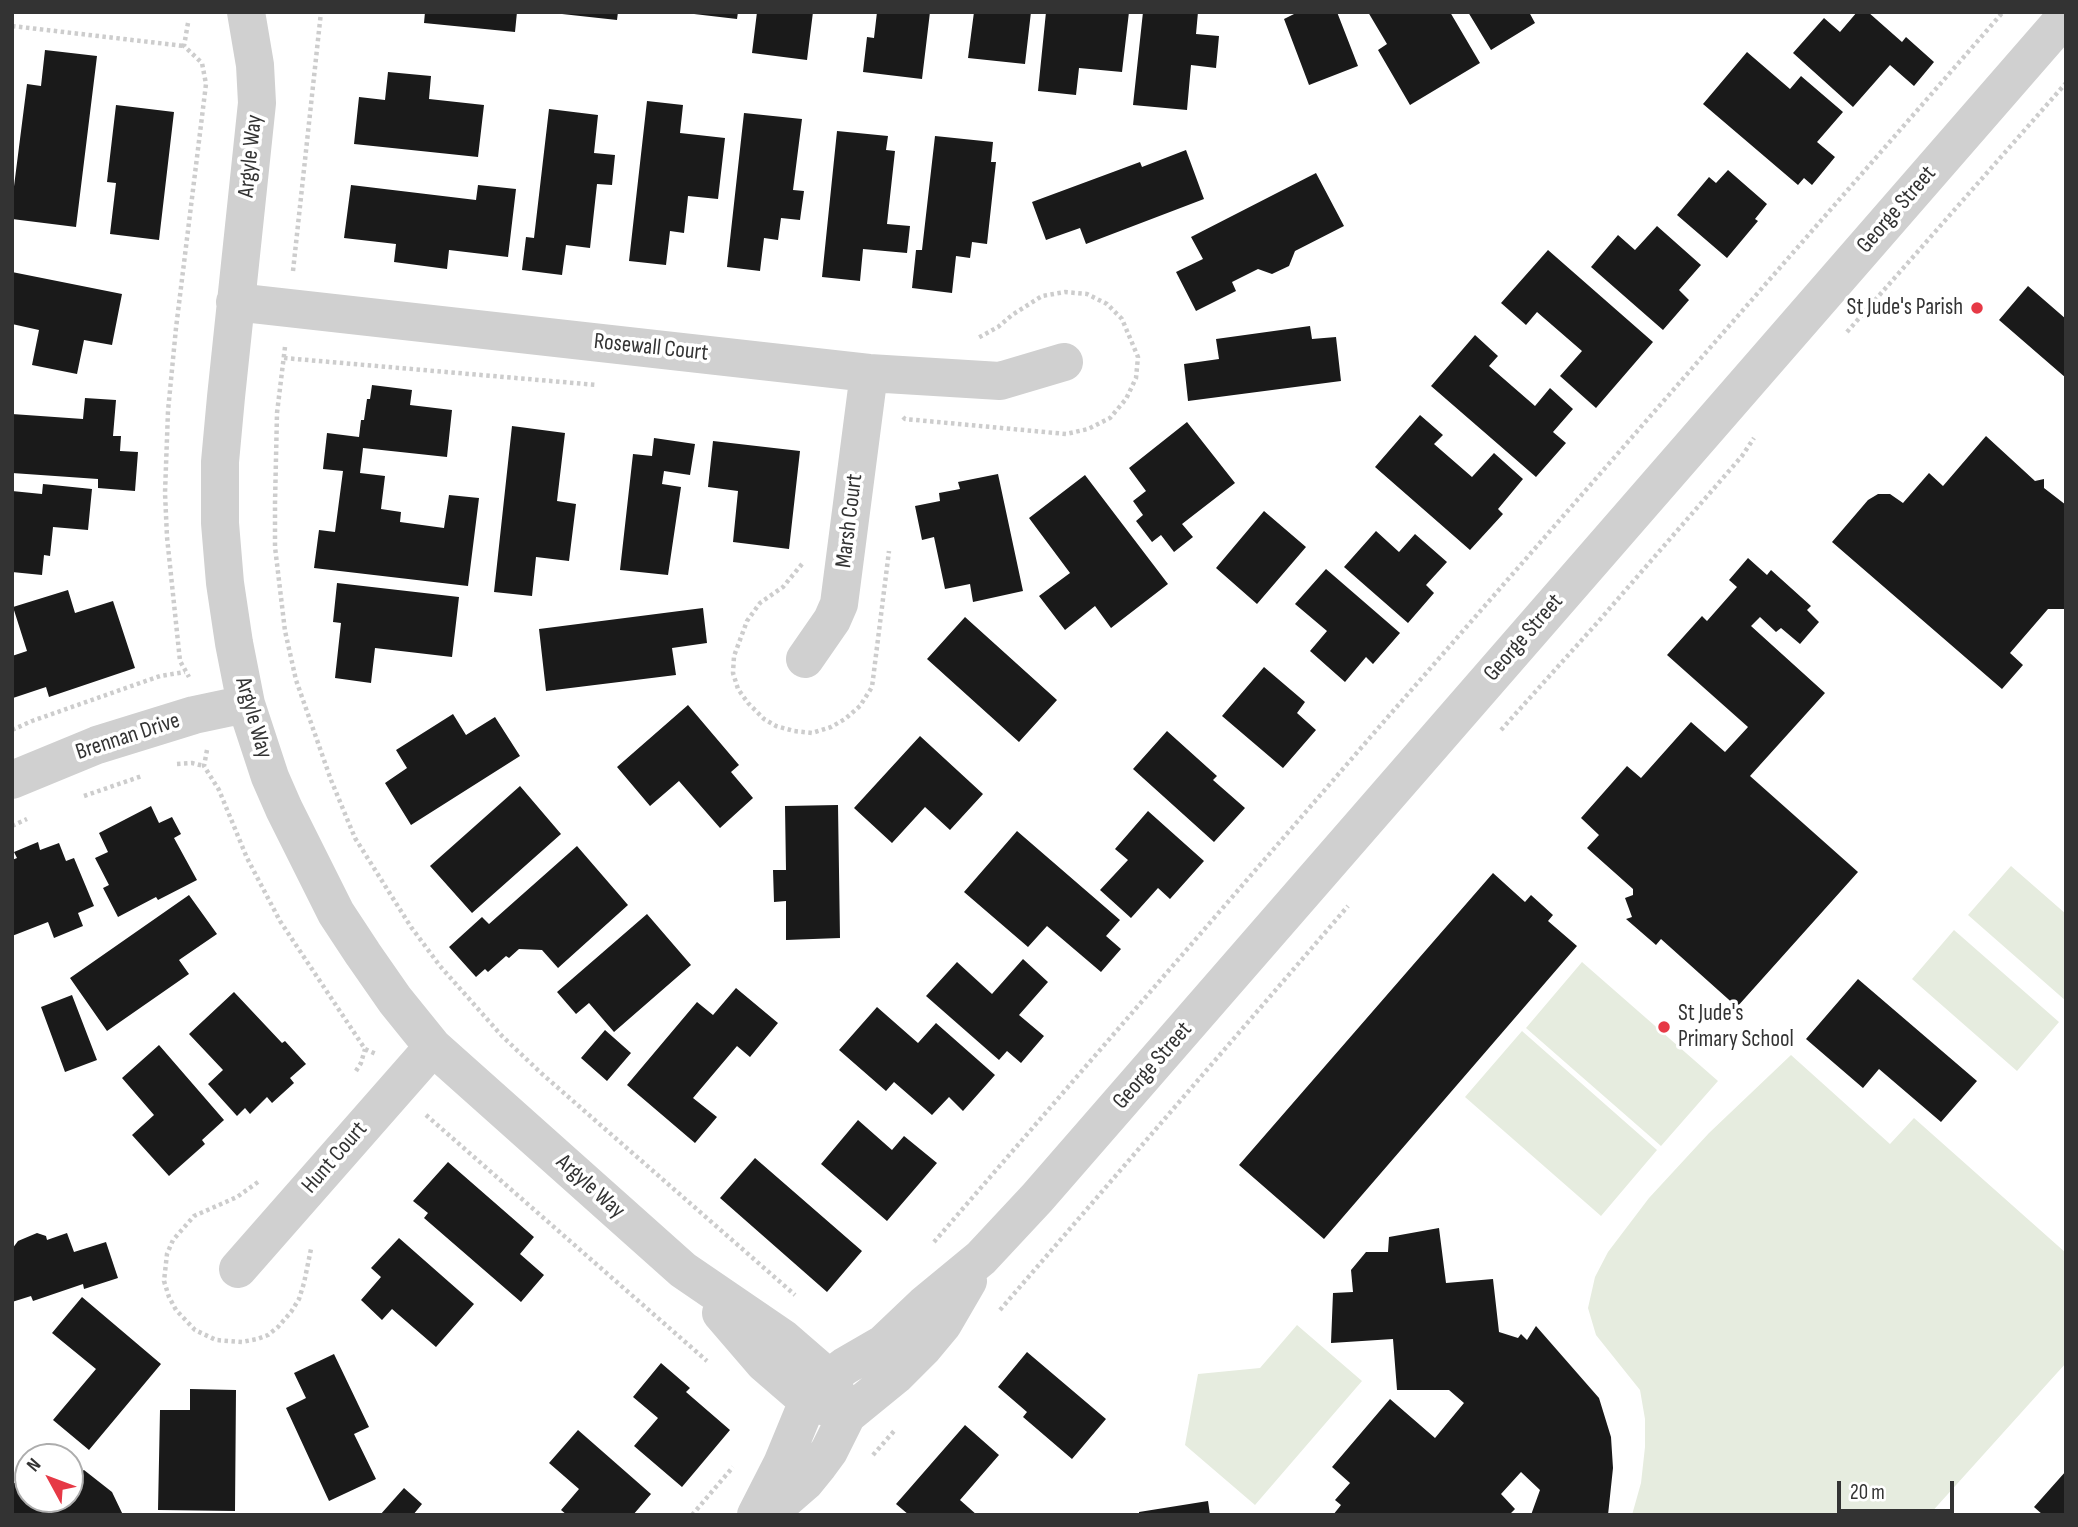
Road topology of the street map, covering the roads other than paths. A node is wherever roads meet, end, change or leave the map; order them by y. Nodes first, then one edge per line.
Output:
1 (246, 12) edge
2 (2066, 16) edge
3 (235, 302) junction
4 (1064, 362) dead end
5 (869, 373) junction
6 (805, 659) dead end
7 (246, 704) junction
8 (12, 780) edge
9 (433, 1047) junction
10 (981, 1258) junction
11 (238, 1269) dead end
12 (818, 1389) junction
13 (847, 1415) junction
14 (756, 1515) edge
15 (767, 1515) edge

1 - 3 street, Argyle Way
2 - 10 street, George Street
3 - 5 street, Rosewall Court
3 - 7 street, Argyle Way
4 - 5 street, Rosewall Court
5 - 6 street, Marsh Court
7 - 8 street, Brennan Drive
7 - 9 street, Argyle Way
9 - 11 street, Hunt Court
9 - 12 street, Argyle Way
10 - 12 street, George Street
10 - 13 street, George Street
12 - 13 street
12 - 14 street
13 - 15 street, George Street

